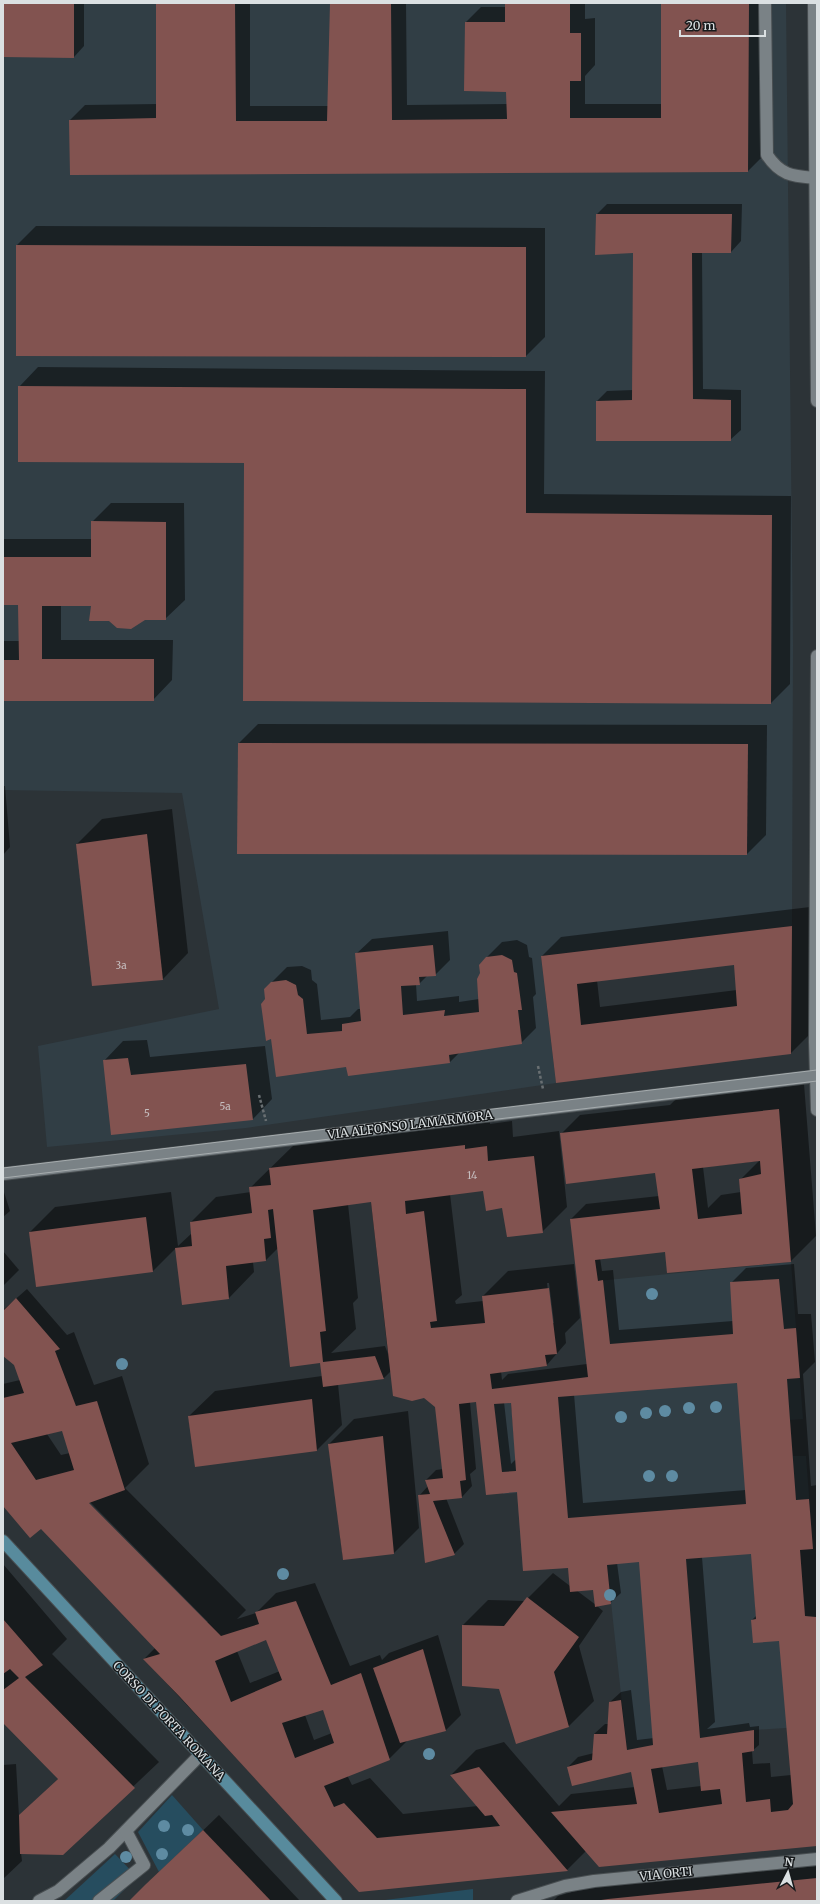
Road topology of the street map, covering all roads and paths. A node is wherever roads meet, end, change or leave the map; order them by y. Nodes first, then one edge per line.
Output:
1 (765, 3) edge
2 (814, 3) edge
3 (815, 20) edge
4 (816, 178) edge
5 (817, 192) edge
6 (817, 401) edge
7 (817, 656) edge
8 (538, 1066) dead end
9 (817, 1076) edge
10 (544, 1091) dead end
11 (259, 1095) dead end
12 (817, 1110) edge
13 (266, 1125) dead end
14 (3, 1174) edge
15 (3, 1541) edge
16 (200, 1755) junction
17 (126, 1832) junction
18 (817, 1859) edge
19 (38, 1901) edge
20 (99, 1901) edge
21 (336, 1901) edge
22 (517, 1901) edge

1 - 4 street
2 - 3 street
3 - 4 street
4 - 5 street
5 - 6 street
7 - 9 street
8 - 10 path
9 - 12 street
9 - 14 street, VIA ALFONSO LAMARMORA
11 - 13 path
15 - 16 street, CORSO DI PORTA ROMANA
16 - 17 street
16 - 21 street, CORSO DI PORTA ROMANA
17 - 19 street
17 - 20 street
18 - 22 street, VIA ORTI

